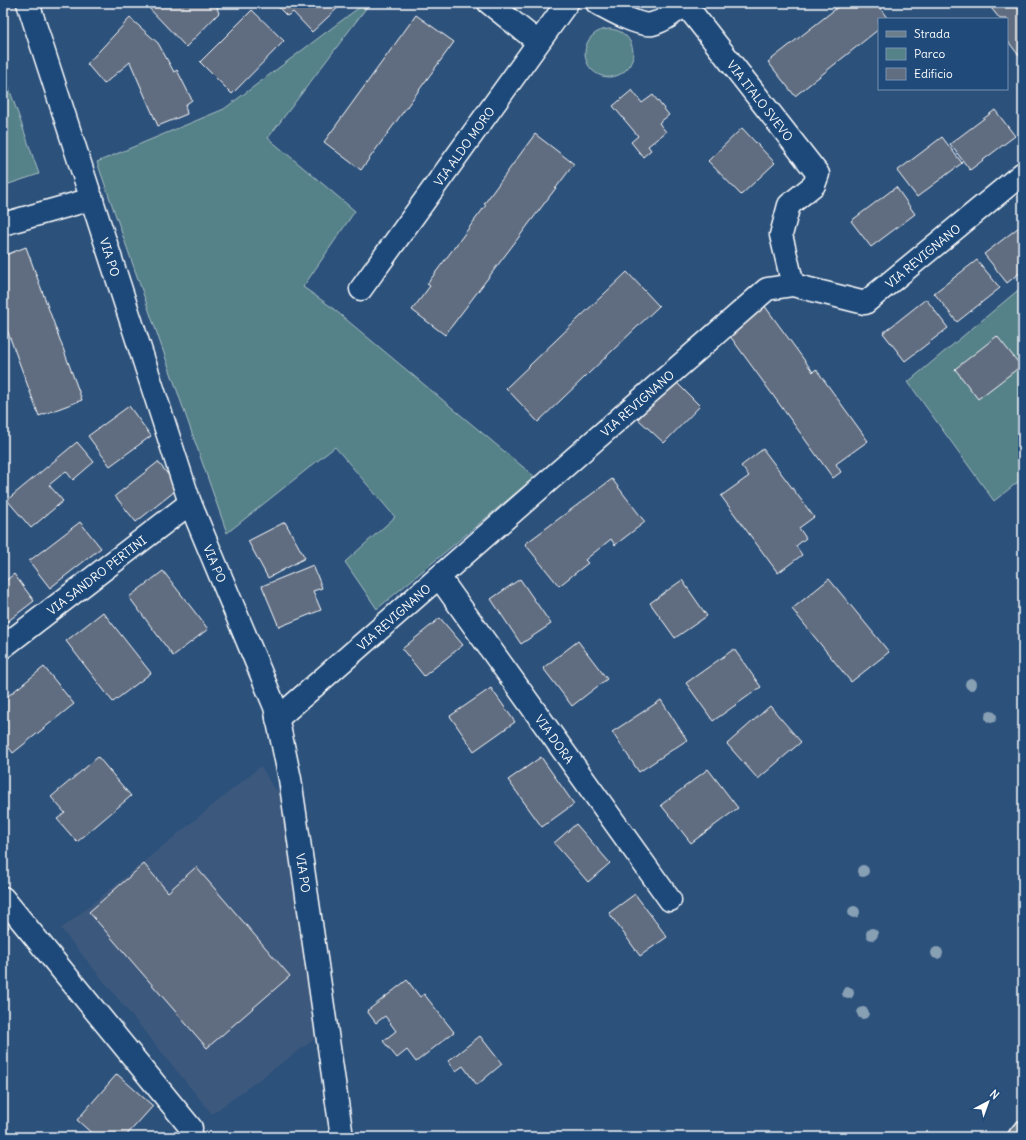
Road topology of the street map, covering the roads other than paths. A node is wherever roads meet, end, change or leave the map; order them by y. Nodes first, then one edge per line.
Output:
1 (28, 3) edge
2 (489, 3) edge
3 (567, 3) edge
4 (597, 3) edge
5 (538, 42) junction
6 (1023, 173) edge
7 (92, 199) junction
8 (3, 224) edge
9 (793, 286) junction
10 (362, 289) dead end
11 (190, 503) junction
12 (439, 577) junction
13 (3, 647) edge
14 (277, 719) junction
15 (3, 898) edge
16 (670, 900) dead end
17 (1023, 1124) edge
18 (191, 1128) dead end
19 (1023, 1132) edge
20 (342, 1137) edge
21 (1006, 1137) edge
22 (1019, 1137) edge

1 - 7 street, VIA PO
2 - 5 street
3 - 5 street, VIA ALDO MORO
4 - 9 street, VIA ITALO SVEVO
5 - 10 street, VIA ALDO MORO
6 - 9 street, VIA REVIGNANO
7 - 8 street
7 - 11 street, VIA PO
9 - 12 street, VIA REVIGNANO
11 - 13 street, VIA SANDRO PERTINI
11 - 14 street, VIA PO
12 - 14 street, VIA REVIGNANO
12 - 16 street, VIA DORA
14 - 20 street, VIA PO
15 - 18 street
17 - 21 street
19 - 22 main road

